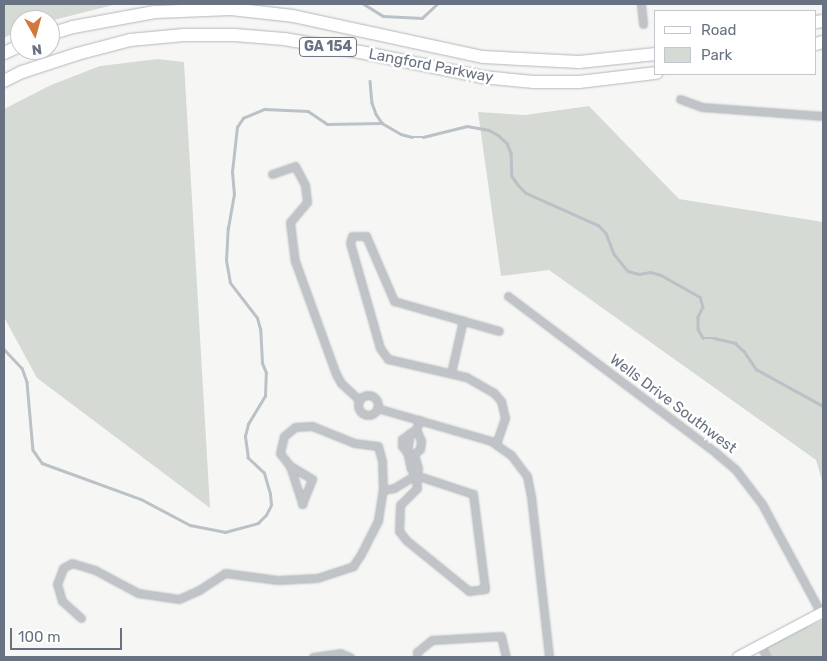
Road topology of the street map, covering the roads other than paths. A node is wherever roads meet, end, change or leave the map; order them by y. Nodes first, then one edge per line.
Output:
1 (641, 4) edge
2 (643, 24) dead end
3 (60, 31) edge
4 (654, 54) edge
5 (654, 73) edge
6 (4, 81) edge
7 (680, 100) dead end
8 (823, 116) edge
9 (272, 174) dead end
10 (508, 296) dead end
11 (463, 320) junction
12 (499, 331) dead end
13 (451, 373) junction
14 (359, 400) junction
15 (377, 408) junction
16 (420, 420) junction
17 (415, 432) junction
18 (496, 444) junction
19 (410, 454) junction
20 (290, 466) junction
21 (416, 475) junction
22 (383, 490) junction
23 (822, 612) edge
24 (81, 618) dead end
25 (761, 645) junction
26 (313, 657) edge
27 (350, 657) edge
28 (417, 657) edge
29 (506, 657) edge
30 (549, 657) edge
31 (738, 657) edge
32 (766, 657) edge

1 - 2 street
3 - 4 highway, Langford Parkway / GA 154
5 - 6 highway, Langford Parkway / GA 154
7 - 8 street
9 - 14 street
10 - 23 street, Wells Drive Southwest
11 - 12 street
11 - 13 street
11 - 13 street
13 - 18 street
14 - 15 street
14 - 15 street
15 - 16 street
16 - 17 street
16 - 18 street
17 - 19 street
17 - 19 street
18 - 30 street
19 - 21 street
20 - 20 street
20 - 22 street
21 - 21 street
21 - 22 street
22 - 24 street
23 - 25 main road
25 - 31 main road
25 - 32 street
26 - 27 street
28 - 29 street

